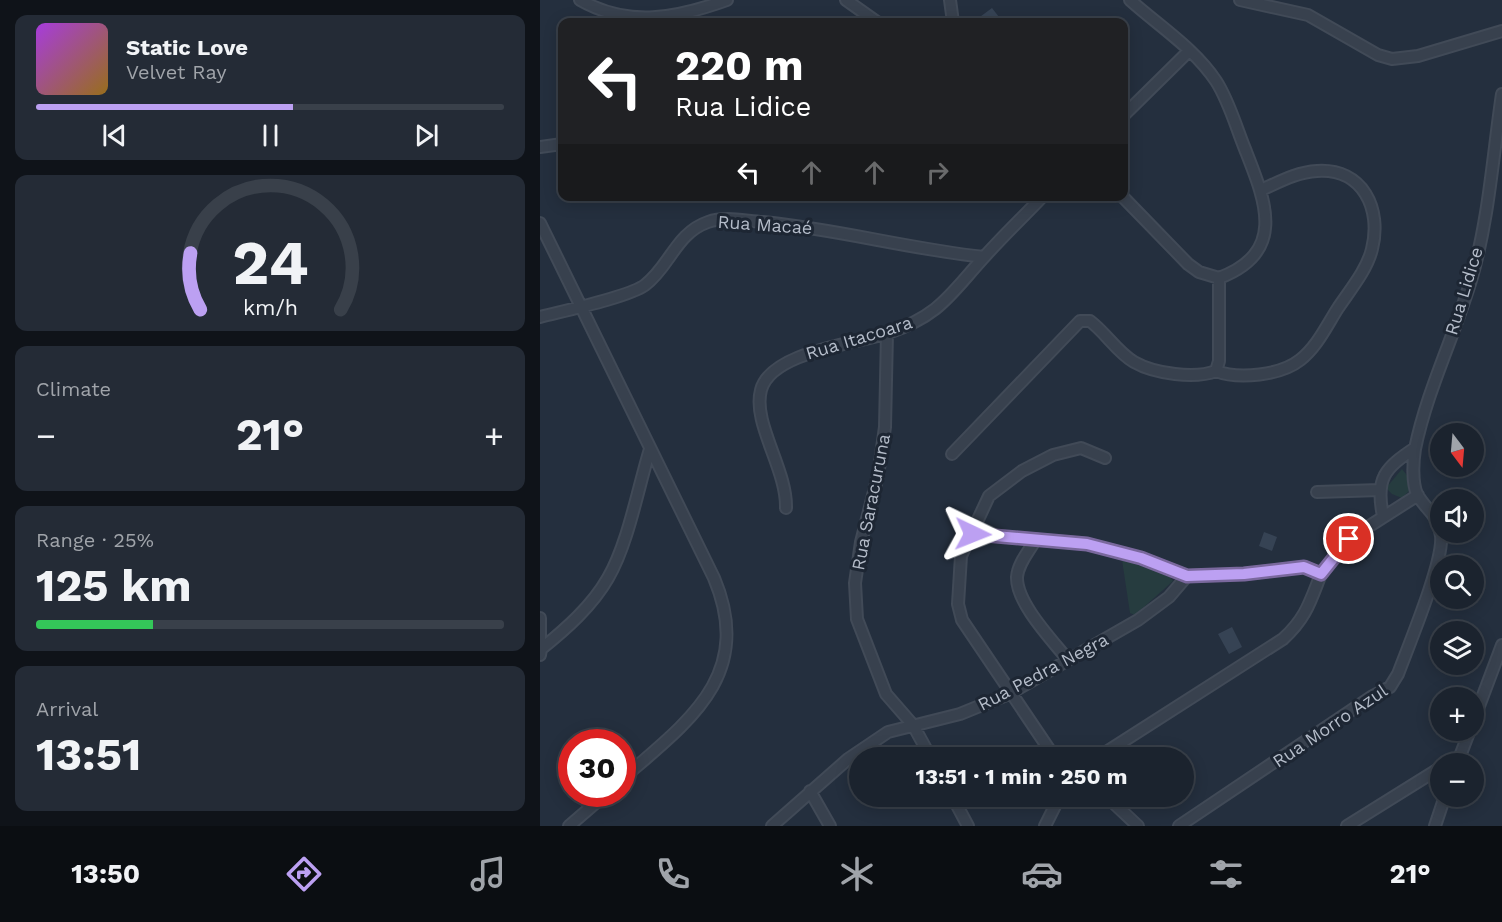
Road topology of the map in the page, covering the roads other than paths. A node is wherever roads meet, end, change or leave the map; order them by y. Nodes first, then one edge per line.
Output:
1 (580, 0) edge
2 (727, 0) edge
3 (846, 0) edge
4 (950, 0) edge
5 (1130, 0) edge
6 (1240, 0) edge
7 (632, 18) edge
8 (649, 18) edge
9 (871, 18) edge
10 (952, 18) edge
11 (1502, 32) edge
12 (1189, 51) junction
13 (1502, 94) edge
14 (1128, 111) edge
15 (558, 145) edge
16 (540, 147) edge
17 (1261, 190) junction
18 (1037, 201) edge
19 (1127, 201) edge
20 (540, 223) edge
21 (984, 257) junction
22 (1219, 278) junction
23 (580, 305) junction
24 (540, 318) edge
25 (887, 333) junction
26 (1216, 370) junction
27 (1415, 448) junction
28 (650, 449) junction
29 (952, 454) dead end
30 (1105, 458) dead end
31 (1380, 490) junction
32 (1416, 491) junction
33 (1317, 492) dead end
34 (786, 508) dead end
35 (1383, 516) junction
36 (973, 534) junction
37 (1036, 539) junction
38 (1321, 574) junction
39 (1187, 576) junction
40 (540, 618) edge
41 (1502, 645) edge
42 (540, 652) edge
43 (1068, 660) junction
44 (1484, 693) edge
45 (1009, 694) junction
46 (914, 725) junction
47 (925, 747) edge
48 (1047, 747) edge
49 (1114, 747) edge
50 (636, 766) edge
51 (1430, 774) edge
52 (810, 791) junction
53 (591, 807) edge
54 (958, 807) edge
55 (1054, 807) edge
56 (1118, 807) edge
57 (1442, 807) edge
58 (569, 826) edge
59 (772, 826) edge
60 (830, 826) edge
61 (968, 826) edge
62 (1045, 826) edge
63 (1138, 826) edge
64 (1179, 826) edge
65 (1347, 826) edge
66 (1435, 826) edge

1 - 7 street
2 - 8 street
3 - 9 street
4 - 10 street
5 - 12 street
6 - 11 street
12 - 14 street
12 - 17 street
13 - 27 street, Rua Lidice
15 - 16 street
17 - 22 street
17 - 26 street
18 - 21 street, Rua Itacoara
19 - 22 street
20 - 23 street
21 - 23 street, Rua Macaé
21 - 25 street, Rua Itacoara
22 - 26 street
23 - 24 street, Rua Macaé
23 - 28 street
25 - 34 street, Rua Itacoara
25 - 46 street, Rua Saracuruna
26 - 29 street
27 - 31 street
27 - 32 street, Rua Lidice
28 - 42 street
28 - 50 street
30 - 36 street
31 - 33 street
31 - 35 street
32 - 35 street
32 - 64 street, Rua Morro Azul
35 - 38 street
36 - 37 street
36 - 45 street
37 - 39 street
37 - 43 street
38 - 39 street
38 - 49 street
39 - 43 street, Rua Pedra Negra
40 - 42 street
41 - 44 street
43 - 45 street, Rua Pedra Negra
45 - 46 street, Rua Pedra Negra
45 - 48 street
46 - 47 street, Rua Saracuruna
46 - 52 street, Rua Pedra Negra
51 - 65 street
52 - 59 street, Rua Pedra Negra
52 - 60 street
53 - 58 street
54 - 61 street
55 - 62 street
56 - 63 street
57 - 66 street

